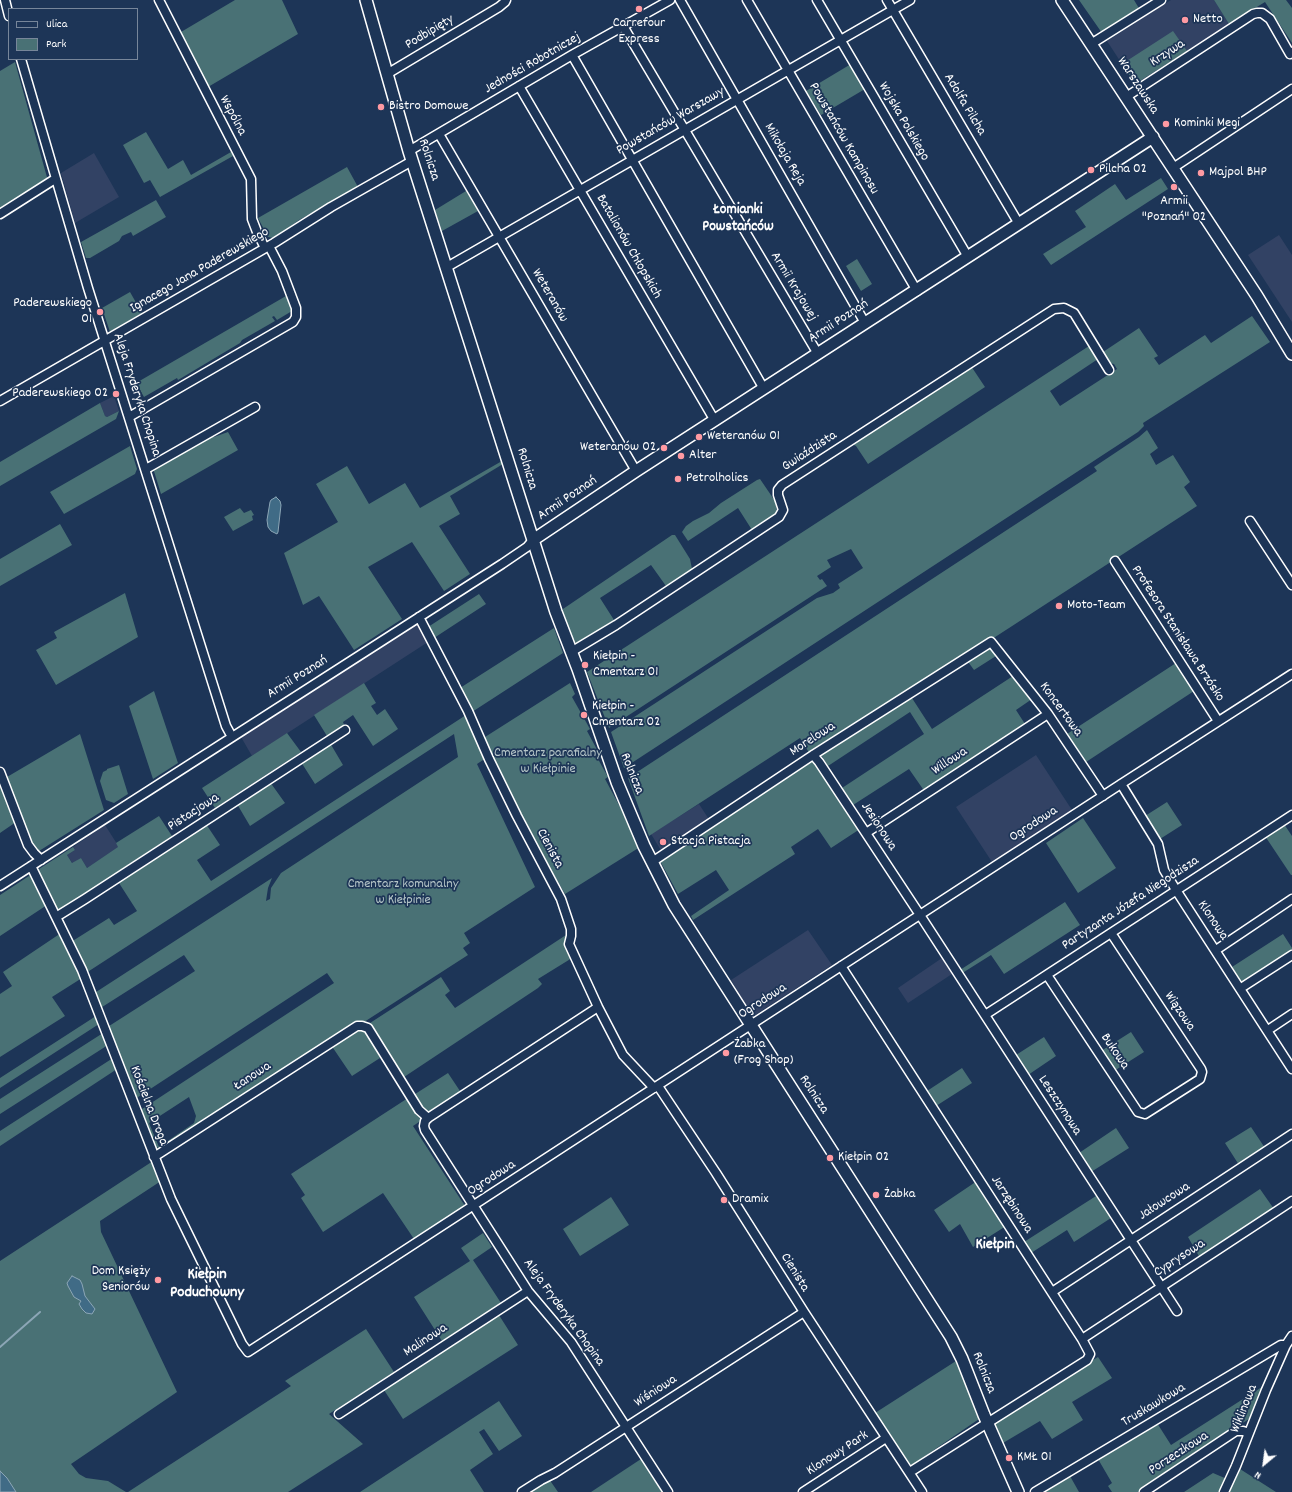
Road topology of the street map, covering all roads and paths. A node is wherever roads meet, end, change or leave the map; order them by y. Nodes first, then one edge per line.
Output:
1 (5, 0) edge
2 (159, 0) edge
3 (366, 0) edge
4 (506, 0) edge
5 (670, 0) edge
6 (680, 0) edge
7 (747, 0) edge
8 (817, 0) edge
9 (887, 0) edge
10 (910, 0) edge
11 (1062, 0) edge
12 (1161, 0) edge
13 (893, 10) junction
14 (8, 12) edge
15 (623, 26) junction
16 (840, 40) junction
17 (1091, 44) junction
18 (1291, 54) edge
19 (572, 55) junction
20 (21, 60) edge
21 (787, 70) junction
22 (387, 74) junction
23 (519, 86) junction
24 (1292, 89) edge
25 (1126, 97) junction
26 (737, 99) junction
27 (684, 129) junction
28 (438, 134) junction
29 (1152, 137) junction
30 (411, 156) junction
31 (632, 159) junction
32 (1173, 168) junction
33 (55, 179) junction
34 (580, 190) junction
35 (0, 214) edge
36 (1019, 224) junction
37 (499, 237) junction
38 (267, 247) junction
39 (968, 257) junction
40 (447, 267) junction
41 (917, 291) junction
42 (1265, 308) junction
43 (865, 323) junction
44 (1292, 340) edge
45 (105, 341) junction
46 (818, 354) junction
47 (1292, 354) edge
48 (1109, 370) dead end
49 (764, 389) junction
50 (0, 401) edge
51 (256, 407) dead end
52 (129, 417) junction
53 (715, 421) junction
54 (146, 469) junction
55 (636, 471) junction
56 (1250, 521) dead end
57 (533, 540) junction
58 (1115, 561) dead end
59 (1292, 585) edge
60 (419, 617) junction
61 (991, 642) joint
62 (571, 652) junction
63 (1292, 674) edge
64 (1048, 714) junction
65 (1218, 721) junction
66 (345, 730) dead end
67 (232, 737) junction
68 (813, 755) junction
69 (1, 776) edge
70 (1121, 784) junction
71 (1103, 796) junction
72 (1292, 815) edge
73 (866, 833) junction
74 (41, 860) junction
75 (652, 862) junction
76 (31, 866) junction
77 (0, 886) edge
78 (1176, 890) junction
79 (1292, 899) edge
80 (920, 915) junction
81 (56, 917) junction
82 (1111, 932) junction
83 (1216, 950) junction
84 (1292, 955) edge
85 (841, 966) junction
86 (1047, 975) junction
87 (1241, 988) junction
88 (598, 1007) junction
89 (1292, 1014) edge
90 (985, 1015) junction
91 (751, 1025) junction
92 (1268, 1030) junction
93 (1292, 1068) edge
94 (656, 1087) junction
95 (1171, 1098) joint
96 (428, 1118) junction
97 (1292, 1134) edge
98 (154, 1157) junction
99 (1292, 1201) edge
100 (474, 1206) junction
101 (1131, 1239) junction
102 (1161, 1287) junction
103 (528, 1291) junction
104 (1052, 1292) junction
105 (1177, 1311) dead end
106 (804, 1312) junction
107 (1292, 1336) edge
108 (1082, 1339) junction
109 (1286, 1345) junction
110 (248, 1352) joint
111 (339, 1414) dead end
112 (988, 1423) junction
113 (626, 1427) junction
114 (1249, 1433) junction
115 (886, 1438) junction
116 (910, 1472) junction
117 (522, 1492) edge
118 (668, 1492) edge
119 (803, 1492) edge
120 (922, 1492) edge
121 (1018, 1492) edge
122 (1035, 1492) edge
123 (1144, 1492) edge
124 (1224, 1492) edge

1 - 14 street
2 - 38 street, Wspólna
3 - 22 street, Rolnicza
4 - 22 street, Podbipięty
5 - 15 street, Jedności Robotniczej
6 - 26 street, Mikołaja Reja
7 - 21 street, Powstańców Kampinosu
8 - 16 street, Wojska Polskiego
9 - 13 street, Adolfa Pilcha
10 - 13 street, Powstańców Warszawy
11 - 17 street, Warszawska
12 - 17 street
13 - 16 street, Powstańców Warszawy
13 - 36 street, Adolfa Pilcha
15 - 19 street, Jedności Robotniczej
15 - 27 street, Armii Krajowej
16 - 21 street, Powstańców Warszawy
16 - 39 street, Wojska Polskiego
17 - 25 street, Warszawska
18 - 25 street, Krzywa
19 - 23 street, Jedności Robotniczej
19 - 31 street
20 - 33 street, Aleja Fryderyka Chopina
21 - 26 street, Powstańców Warszawy
21 - 41 street, Powstańców Kampinosu
22 - 30 street, Rolnicza
23 - 28 street, Jedności Robotniczej
23 - 34 street, Batalionów Chłopskich
24 - 32 street
25 - 29 street, Warszawska
26 - 27 street, Powstańców Warszawy
26 - 43 street, Mikołaja Reja
27 - 31 street, Powstańców Warszawy
27 - 46 street, Armii Krajowej
28 - 30 street, Jedności Robotniczej
28 - 37 street, Weteranów
29 - 32 street, Warszawska
29 - 36 street, Armii Poznań
30 - 38 street, Ignacego Jana Paderewskiego
30 - 40 street, Rolnicza
31 - 34 street, Powstańców Warszawy
31 - 49 street
32 - 42 street, Warszawska
33 - 35 street
33 - 45 street, Aleja Fryderyka Chopina
34 - 37 street, Powstańców Warszawy
34 - 53 street, Batalionów Chłopskich
36 - 39 street, Armii Poznań
37 - 40 street, Powstańców Warszawy
37 - 55 street, Weteranów
38 - 45 street, Ignacego Jana Paderewskiego
38 - 52 street, Wspólna
39 - 41 street, Armii Poznań
40 - 57 street, Rolnicza
41 - 43 street, Armii Poznań
42 - 44 street, Warszawska
42 - 47 street, Warszawska
43 - 46 street, Armii Poznań
45 - 50 street, Ignacego Jana Paderewskiego
45 - 52 street, Aleja Fryderyka Chopina
46 - 49 street, Armii Poznań
48 - 62 street, Gwiaździsta
49 - 53 street, Armii Poznań
51 - 54 street
52 - 54 street, Aleja Fryderyka Chopina
53 - 55 street, Armii Poznań
54 - 67 street, Aleja Fryderyka Chopina
55 - 57 street, Armii Poznań
56 - 59 street
57 - 60 street, Armii Poznań
57 - 62 street, Rolnicza
58 - 65 street, Profesora Stanisława Brzósko
60 - 67 street, Armii Poznań
60 - 88 street, Cienista
61 - 64 street, Koncertowa
61 - 68 street, Morelowa
62 - 75 street, Rolnicza
63 - 65 street, Ogrodowa
64 - 71 street, Koncertowa
64 - 73 street, Willowa
65 - 70 street, Ogrodowa
66 - 81 street, Pistacjowa
67 - 74 street, Armii Poznań
68 - 73 street, Jesionowa
68 - 75 street, Morelowa
69 - 74 street
70 - 71 street, Ogrodowa
70 - 78 street, Klonowa
71 - 80 street, Ogrodowa
72 - 78 street, Partyzanta Józefa Niegodzisza
73 - 80 street, Jesionowa
74 - 76 street, Armii Poznań
75 - 91 street, Rolnicza
76 - 77 street, Armii Poznań
76 - 81 street, Kościelna Droga
78 - 82 street, Partyzanta Józefa Niegodzisza
78 - 83 street, Klonowa
79 - 83 street
80 - 85 street, Ogrodowa
80 - 90 street, Leszczynowa
81 - 98 street, Kościelna Droga
82 - 86 street, Partyzanta Józefa Niegodzisza
82 - 95 street, Wiązowa
83 - 87 street, Klonowa
84 - 87 street
85 - 91 street, Ogrodowa
85 - 104 street, Jarzębinowa
86 - 90 street, Partyzanta Józefa Niegodzisza
86 - 95 street, Bukowa
87 - 92 street, Klonowa
88 - 94 street, Cienista
88 - 96 street
89 - 92 street
90 - 101 street, Leszczynowa
91 - 94 street, Ogrodowa
91 - 112 street, Rolnicza
92 - 93 street, Klonowa
94 - 100 street, Ogrodowa
94 - 106 street, Cienista
96 - 98 street, Łanowa
96 - 100 street, Aleja Fryderyka Chopina
97 - 101 street, Jałowcowa
98 - 110 street, Kościelna Droga
99 - 102 street, Cyprysowa
100 - 103 street, Aleja Fryderyka Chopina
100 - 110 street, Ogrodowa
101 - 102 street, Leszczynowa
101 - 104 street, Jałowcowa
102 - 105 street, Leszczynowa
102 - 108 street, Cyprysowa
103 - 111 street, Malinowa
103 - 113 street, Aleja Fryderyka Chopina
104 - 108 street, Jarzębinowa
106 - 113 street, Wiśniowa
106 - 115 street, Cienista
107 - 109 street, Wiklinowa
108 - 112 street, Jarzębinowa
109 - 114 street, Wiklinowa
109 - 122 street, Truskawkowa
112 - 116 street
112 - 121 street, Rolnicza
113 - 117 street, Wiśniowa
113 - 118 street, Aleja Fryderyka Chopina
114 - 123 street, Porzeczkowa
114 - 124 street, Wiklinowa
115 - 116 street, Cienista
115 - 119 street, Klonowy Park
116 - 120 street, Cienista

